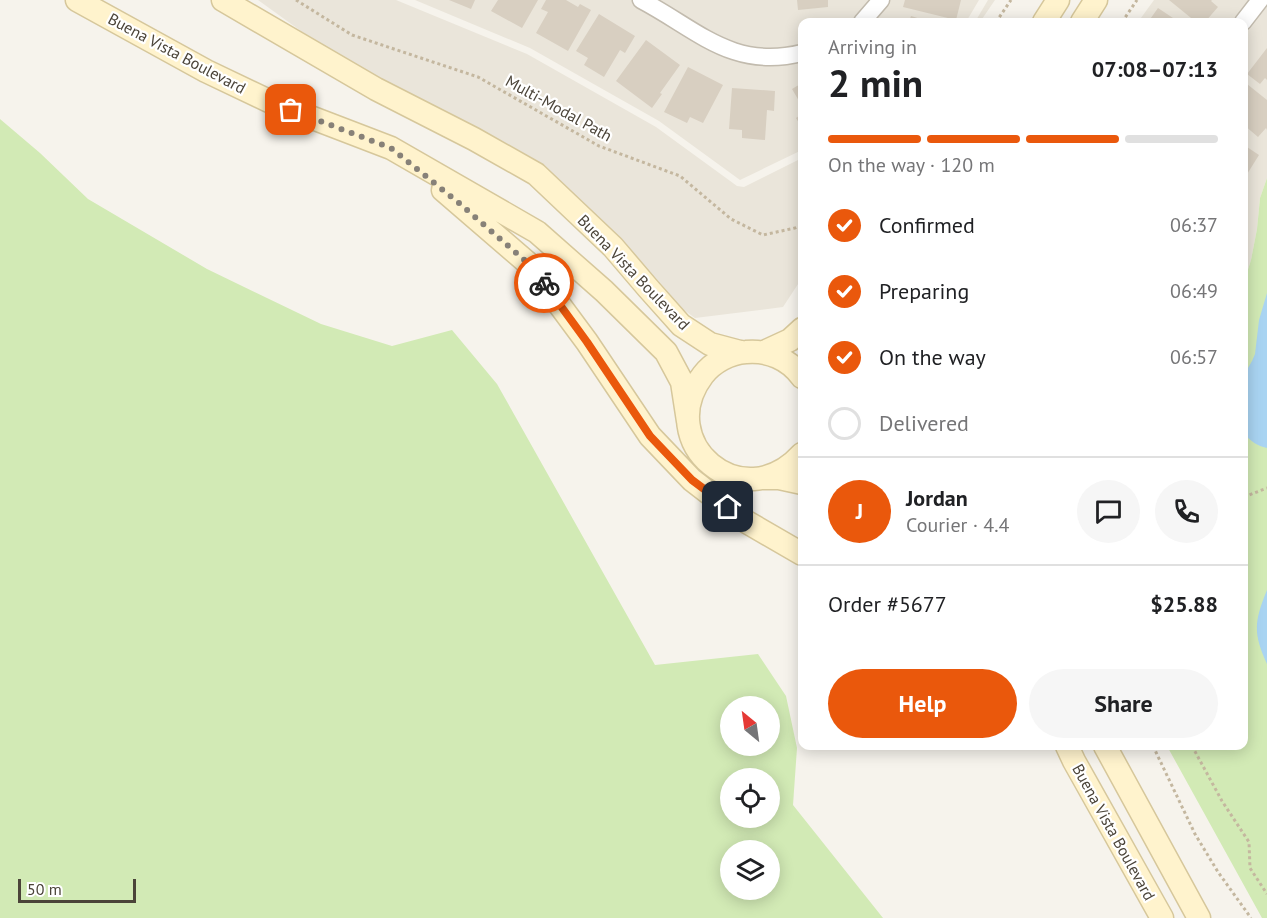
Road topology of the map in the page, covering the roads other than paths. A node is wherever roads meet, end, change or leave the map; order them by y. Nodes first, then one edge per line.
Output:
1 (77, 0) edge
2 (223, 0) edge
3 (641, 0) edge
4 (881, 0) edge
5 (1058, 0) edge
6 (1096, 0) edge
7 (1260, 0) edge
8 (865, 18) edge
9 (1047, 18) edge
10 (1085, 18) edge
11 (1246, 18) edge
12 (798, 54) edge
13 (391, 148) junction
14 (798, 333) edge
15 (740, 352) junction
16 (764, 352) junction
17 (798, 370) edge
18 (688, 421) junction
19 (798, 459) edge
20 (764, 477) junction
21 (798, 482) edge
22 (798, 552) edge
23 (1107, 750) edge
24 (1068, 751) edge
25 (1162, 918) edge
26 (1198, 918) edge

1 - 13 main road, Buena Vista Boulevard
2 - 15 main road, Buena Vista Boulevard
3 - 12 street
4 - 8 street
5 - 9 main road
6 - 10 main road
7 - 11 street
13 - 18 main road, Buena Vista Boulevard
13 - 22 main road
14 - 16 main road
15 - 16 main road, Buena Vista Boulevard
15 - 18 main road, Buena Vista Boulevard
16 - 17 main road, Buena Vista Boulevard
18 - 20 main road, Buena Vista Boulevard
19 - 20 main road, Buena Vista Boulevard
20 - 21 main road, Buena Vista Boulevard
23 - 26 main road, Buena Vista Boulevard
24 - 25 main road, Buena Vista Boulevard

